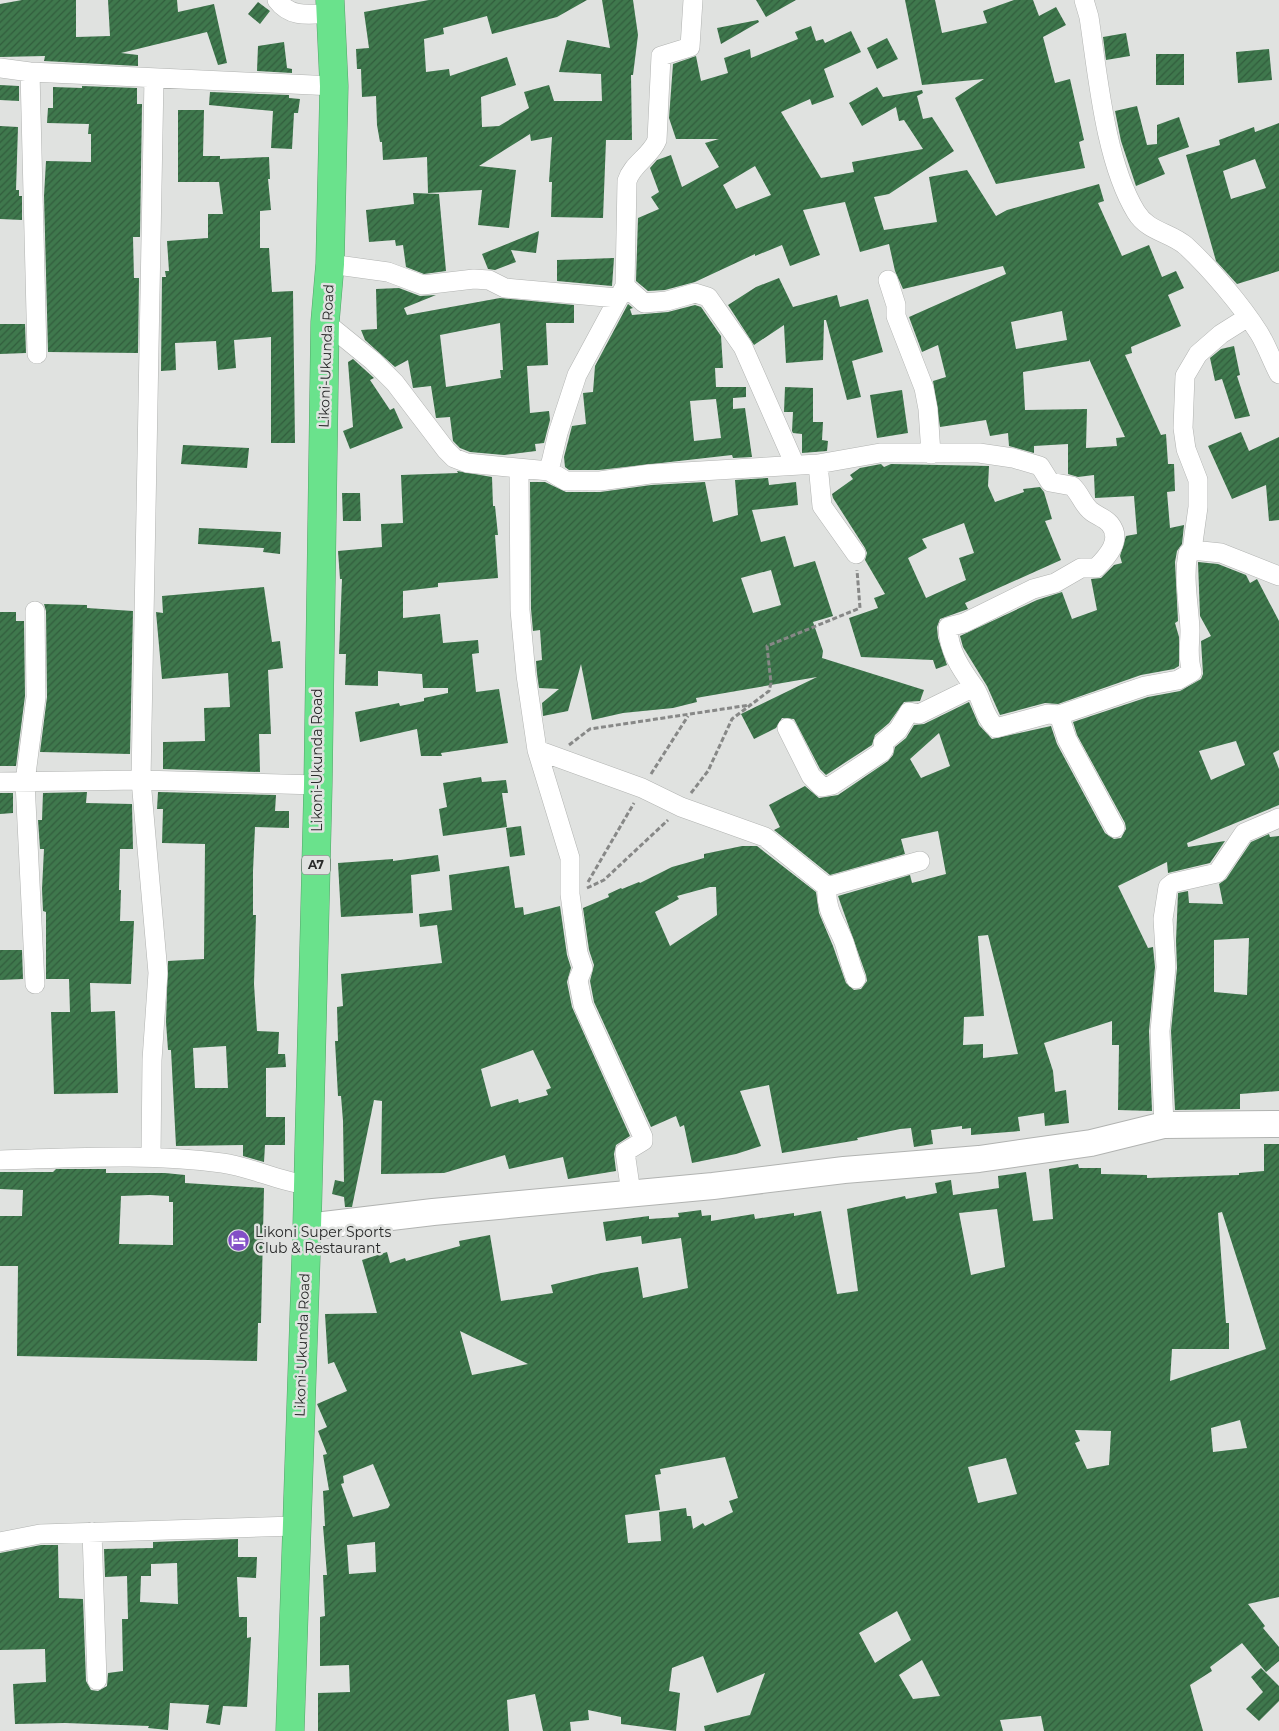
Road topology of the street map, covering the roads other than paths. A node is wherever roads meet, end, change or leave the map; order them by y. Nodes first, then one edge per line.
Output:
1 (277, 0) edge
2 (693, 0) edge
3 (1084, 0) edge
4 (331, 6) edge
5 (0, 68) edge
6 (30, 72) junction
7 (154, 78) junction
8 (334, 86) junction
9 (330, 264) junction
10 (888, 280) dead end
11 (621, 292) junction
12 (1248, 317) junction
13 (324, 322) junction
14 (37, 354) dead end
15 (1279, 374) edge
16 (931, 454) junction
17 (818, 464) junction
18 (795, 465) junction
19 (519, 469) junction
20 (549, 471) junction
21 (1192, 550) junction
22 (856, 554) road end
23 (1279, 576) edge
24 (35, 611) dead end
25 (974, 687) junction
26 (1059, 715) junction
27 (787, 728) dead end
28 (538, 750) junction
29 (141, 780) junction
30 (0, 782) edge
31 (25, 782) junction
32 (318, 785) junction
33 (1279, 818) edge
34 (1115, 828) dead end
35 (920, 861) dead end
36 (827, 887) junction
37 (856, 979) dead end
38 (35, 984) dead end
39 (1164, 1124) junction
40 (1279, 1124) edge
41 (151, 1156) junction
42 (0, 1160) edge
43 (307, 1186) junction
44 (631, 1193) junction
45 (307, 1227) junction
46 (296, 1526) junction
47 (92, 1532) junction
48 (0, 1542) edge
49 (97, 1680) dead end
50 (290, 1731) edge

1 - 4 street
2 - 11 street
3 - 12 street
4 - 8 highway, Likoni-Ukunda Road / A7
5 - 6 street
6 - 7 street
6 - 14 street
7 - 8 street
7 - 29 street
8 - 9 highway, Likoni-Ukunda Road / A7
9 - 11 street
9 - 13 highway, Likoni-Ukunda Road / A7
10 - 16 street
11 - 18 street
11 - 20 street
12 - 15 street
12 - 21 street
13 - 19 street
13 - 32 highway, Likoni-Ukunda Road / A7
16 - 17 street
16 - 25 street
17 - 18 street
17 - 22 street
18 - 20 street
19 - 20 street
19 - 28 street
21 - 23 street
21 - 26 street
24 - 31 street
25 - 26 street
25 - 27 street
26 - 34 street
28 - 36 street
28 - 44 street
29 - 31 street
29 - 32 street
29 - 41 street
30 - 31 street
31 - 38 street
32 - 43 highway, Likoni-Ukunda Road / A7
33 - 39 street
35 - 36 street
36 - 37 street
39 - 40 street
39 - 44 street
41 - 42 street
41 - 43 street
43 - 45 highway, Likoni-Ukunda Road / A7
44 - 45 street
45 - 46 highway, Likoni-Ukunda Road / A7
46 - 47 street
46 - 50 highway, Likoni-Ukunda Road / A7
47 - 48 street
47 - 49 street

